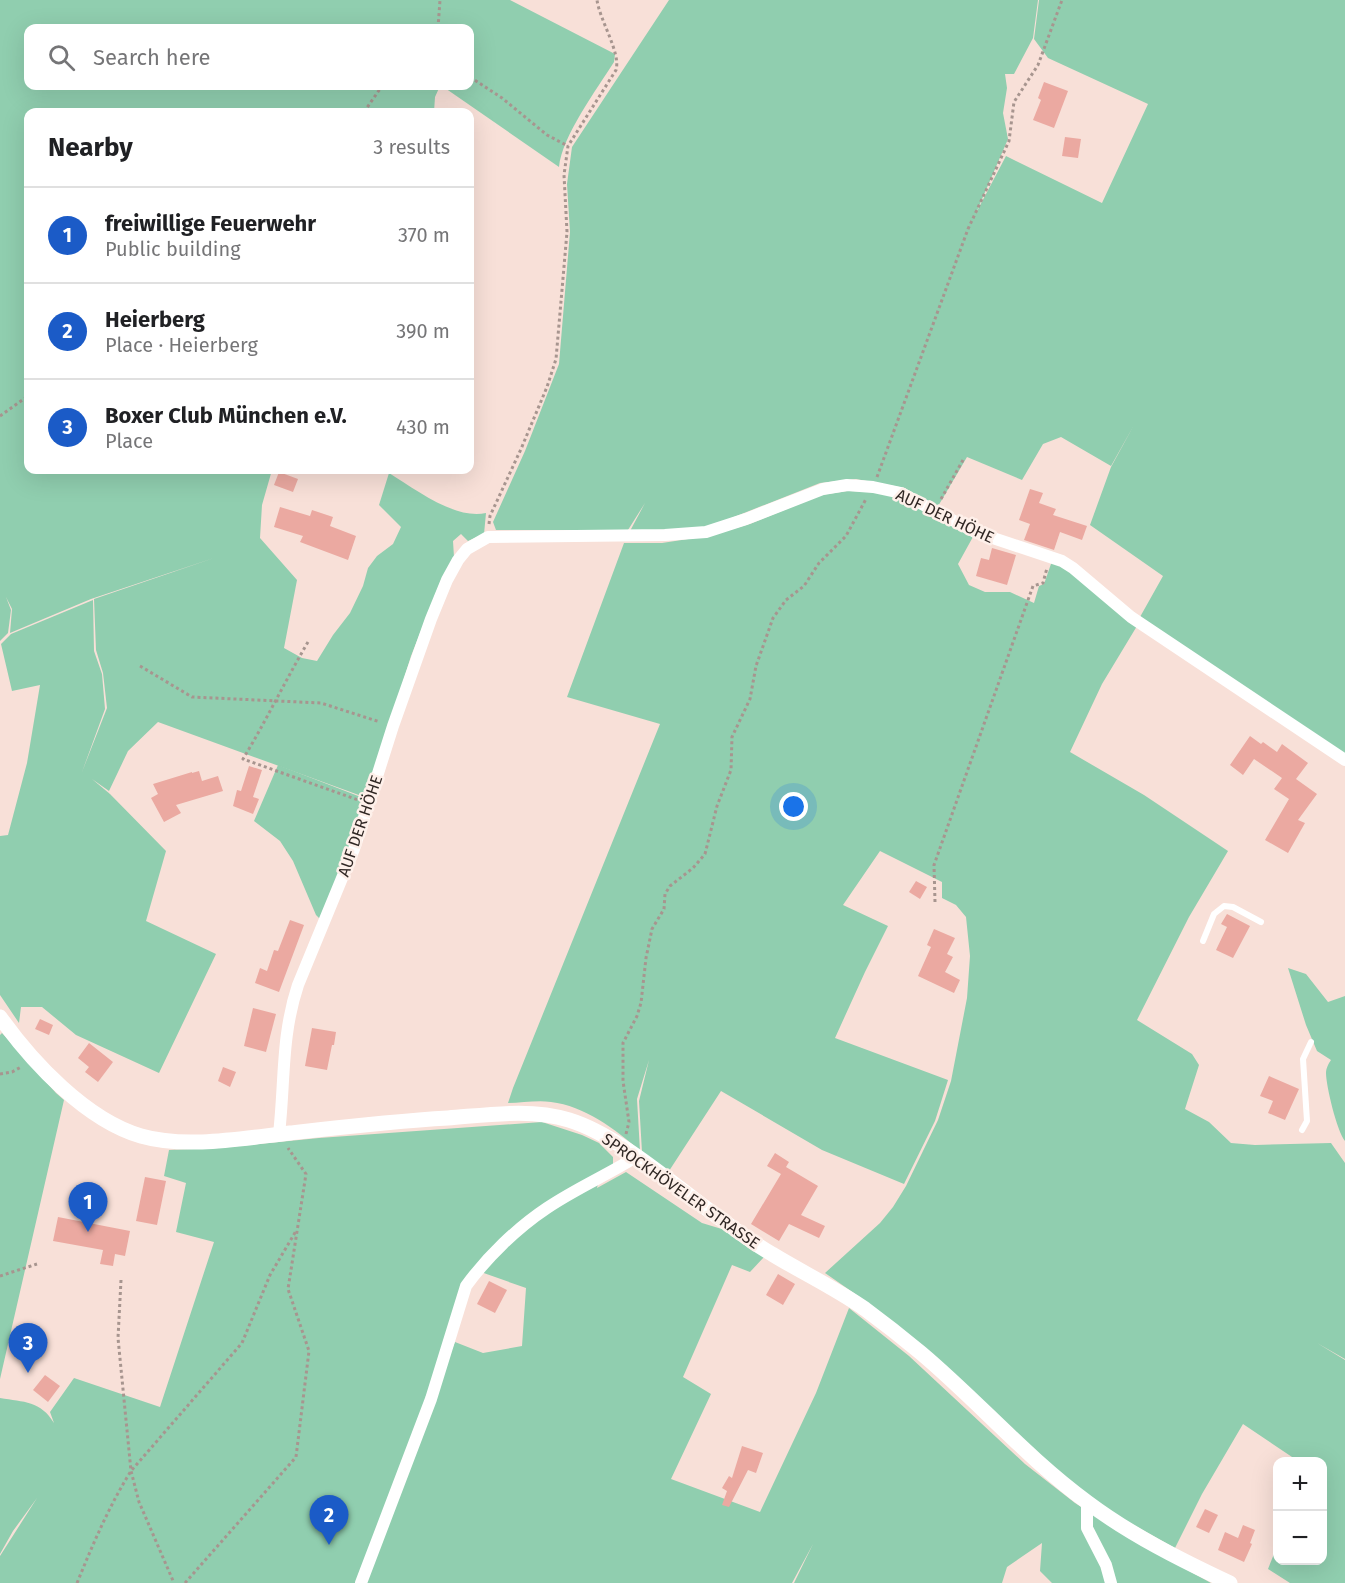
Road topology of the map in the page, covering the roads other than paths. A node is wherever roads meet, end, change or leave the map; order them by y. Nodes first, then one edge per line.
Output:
1 (1345, 759) edge
2 (1261, 922) dead end
3 (1203, 940) dead end
4 (0, 1017) edge
5 (1311, 1042) dead end
6 (1302, 1130) dead end
7 (279, 1134) junction
8 (630, 1153) junction
9 (1087, 1502) junction
10 (361, 1583) edge
11 (1111, 1583) edge
12 (1230, 1583) edge

1 - 7 street, AUF DER HÖHE
2 - 3 lane
4 - 7 street, SPROCKHÖVELER STRASSE
5 - 6 lane
7 - 8 street, SPROCKHÖVELER STRASSE
8 - 9 street, SPROCKHÖVELER STRASSE
8 - 10 street
9 - 11 street
9 - 12 street, SPROCKHÖVELER STRASSE

